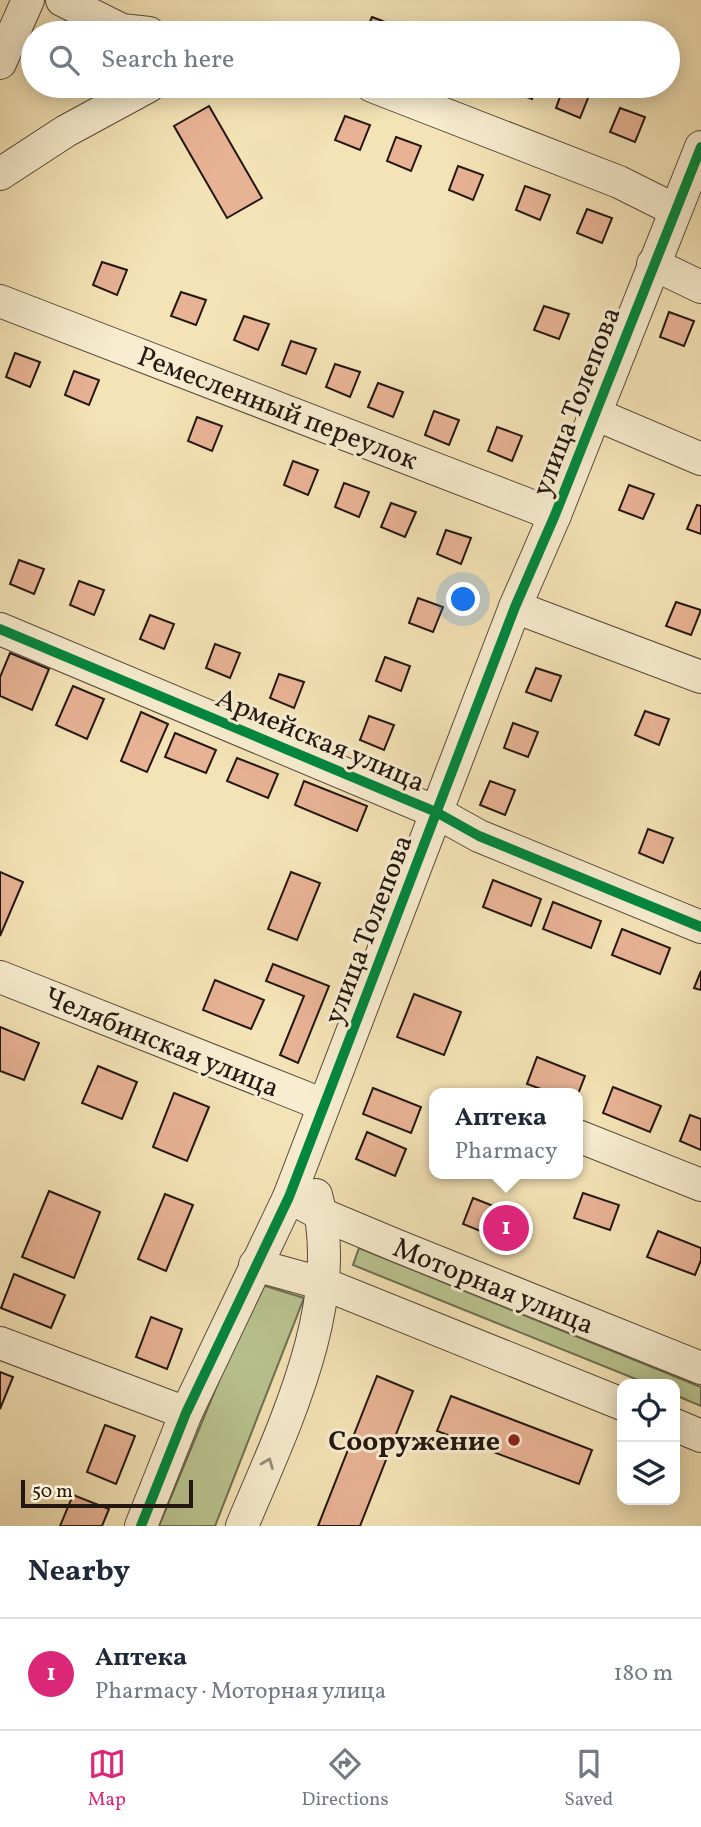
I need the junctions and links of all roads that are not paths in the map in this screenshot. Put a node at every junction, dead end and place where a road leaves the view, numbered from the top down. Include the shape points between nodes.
1 (28, 0) edge
2 (62, 0) edge
3 (104, 21) edge
4 (0, 63) edge
5 (127, 98) edge
6 (403, 98) edge
7 (701, 147) edge
8 (0, 174) edge
9 (675, 209) junction
10 (653, 264) junction
11 (701, 286) edge
12 (0, 301) edge
13 (593, 413) junction
14 (701, 458) edge
15 (555, 514) junction
16 (515, 607) junction
17 (0, 629) edge
18 (701, 677) edge
19 (436, 812) junction
20 (701, 927) edge
21 (0, 977) edge
22 (324, 1105) junction
23 (583, 1138) edge
24 (304, 1157) junction
25 (701, 1185) edge
26 (289, 1197) junction
27 (321, 1213) junction
28 (255, 1265) junction
29 (324, 1284) junction
30 (0, 1343) edge
31 (701, 1368) edge
32 (617, 1402) edge
33 (187, 1413) junction
34 (680, 1427) edge
35 (701, 1436) edge
36 (141, 1526) edge
37 (242, 1526) edge

1 - 4 street
2 - 3 street
5 - 8 street
6 - 9 street via 619,182
7 - 9 street, улица Толепова
9 - 10 street, улица Толепова
10 - 11 street
10 - 13 street, улица Толепова
12 - 15 street, Ремесленный переулок
13 - 14 street
13 - 15 street, улица Толепова
15 - 16 street, улица Толепова
16 - 18 street
16 - 19 street, улица Толепова
17 - 19 street, Армейская улица
19 - 20 street, Армейская улица via 479,836
19 - 22 street, улица Толепова
21 - 22 street, Челябинская улица
22 - 24 street, улица Толепова
23 - 25 street
24 - 26 street, улица Толепова
24 - 27 street
26 - 27 street, Моторная улица
26 - 28 street, улица Толепова
27 - 29 street
27 - 31 street, Моторная улица
28 - 29 street
28 - 33 street, улица Толепова
29 - 32 street
37 -> 29 street via 300,1386
30 - 33 street
33 - 36 street, улица Толепова
34 - 35 street

